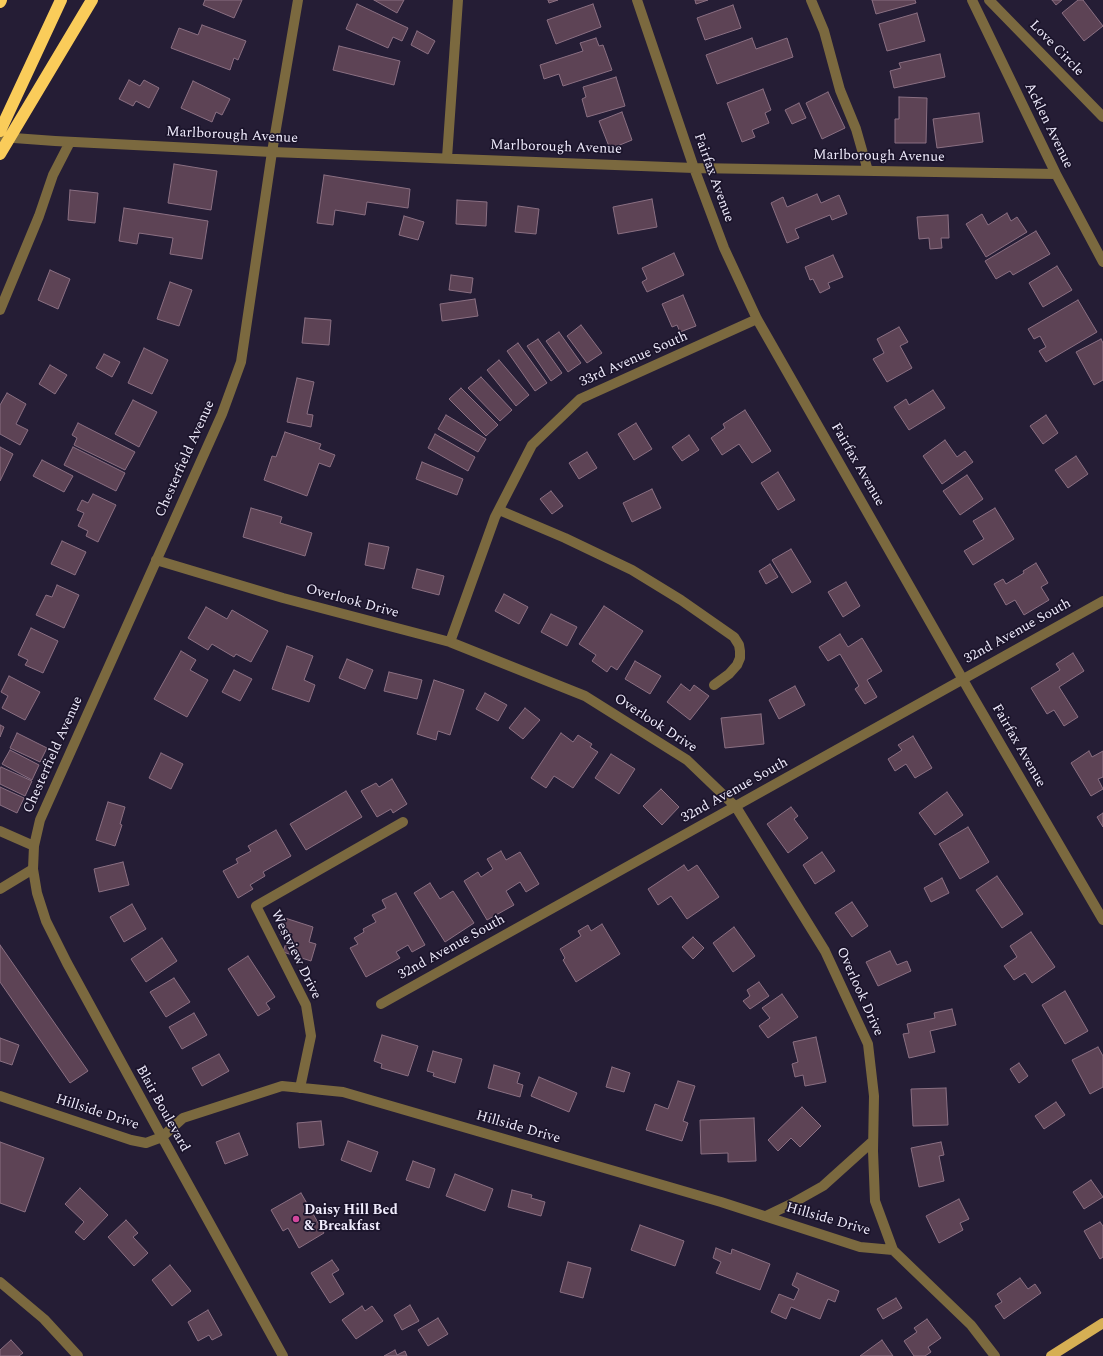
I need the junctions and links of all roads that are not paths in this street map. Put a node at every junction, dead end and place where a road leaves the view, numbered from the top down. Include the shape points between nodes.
1 (61, 0) edge
2 (92, 0) edge
3 (298, 0) edge
4 (458, 0) edge
5 (637, 0) edge
6 (811, 0) edge
7 (972, 0) edge
8 (989, 0) edge
9 (1103, 117) edge
10 (0, 131) edge
11 (0, 137) edge
12 (70, 142) junction
13 (272, 152) junction
14 (0, 154) edge
15 (447, 158) junction
16 (694, 168) junction
17 (868, 171) junction
18 (1056, 174) junction
19 (1103, 262) edge
20 (0, 310) edge
21 (757, 320) junction
22 (499, 510) junction
23 (156, 560) junction
24 (1103, 601) edge
25 (450, 642) junction
26 (963, 679) junction
27 (714, 685) dead end
28 (736, 807) junction
29 (403, 822) dead end
30 (0, 832) edge
31 (34, 846) junction
32 (33, 869) junction
33 (0, 889) edge
34 (1103, 920) edge
35 (381, 1004) dead end
36 (300, 1088) junction
37 (0, 1096) edge
38 (162, 1137) junction
39 (873, 1141) junction
40 (766, 1216) junction
41 (893, 1250) junction
42 (0, 1282) edge
43 (1103, 1323) edge
44 (78, 1356) edge
45 (283, 1356) edge
46 (995, 1356) edge
47 (1051, 1356) edge

1 - 10 highway
2 - 14 highway
3 - 13 street, Chesterfield Avenue
4 - 15 street
5 - 16 street, Fairfax Avenue
6 - 17 street via 824,31 840,90 856,129
7 - 18 street, Acklen Avenue
8 - 9 street, Love Circle
11 - 12 street, Marlborough Avenue
12 - 13 street, Marlborough Avenue
12 - 20 street via 53,175
13 - 15 street, Marlborough Avenue
13 - 23 street, Chesterfield Avenue via 241,362 222,414
15 - 16 street, Marlborough Avenue
16 - 17 street, Marlborough Avenue
16 - 21 street, Fairfax Avenue via 724,248
17 - 18 street, Marlborough Avenue
18 - 19 street, Acklen Avenue
21 - 22 street, 33rd Avenue South via 580,399 532,445
21 - 26 street, Fairfax Avenue
22 - 25 street, 33rd Avenue South
22 - 27 street via 632,570 734,637 739,645 740,658 730,674
23 - 25 street, Overlook Drive via 283,598
23 - 31 street, Chesterfield Avenue via 40,820
24 - 26 street, 32nd Avenue South
25 - 28 street, Overlook Drive via 585,696 688,760
26 - 28 street, 32nd Avenue South
26 - 34 street, Fairfax Avenue
28 - 35 street, 32nd Avenue South
28 - 39 street, Overlook Drive via 825,951 868,1044 874,1096
29 - 36 street, Westview Drive via 256,906 306,1004 311,1036
30 - 31 street
31 - 32 street, Chesterfield Avenue
32 - 33 street
32 - 38 street, Blair Boulevard via 46,921
36 - 38 street, Hillside Drive via 282,1086 183,1118
36 - 40 street, Hillside Drive via 343,1092
37 - 38 street, Hillside Drive via 130,1140 146,1143
38 - 45 street, Blair Boulevard
39 - 40 street via 823,1186
39 - 41 street, Overlook Drive via 875,1201
40 - 41 street, Hillside Drive via 860,1247
41 - 46 street via 971,1325
42 - 44 street via 44,1319
43 - 47 main road

